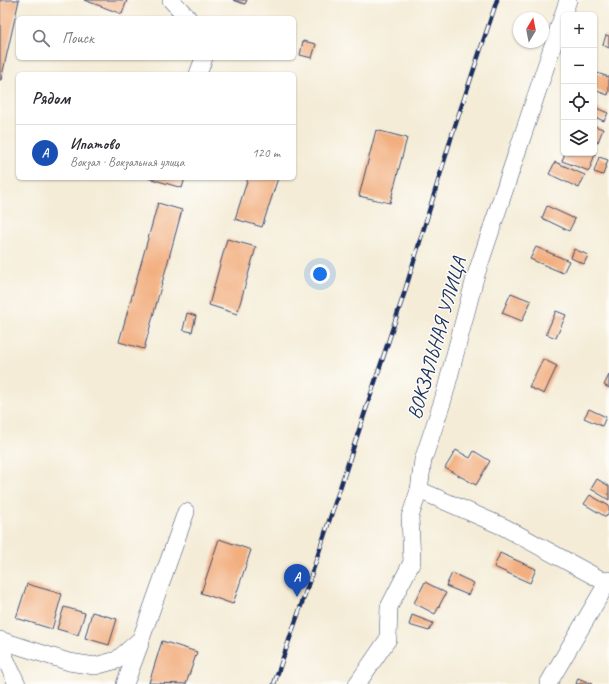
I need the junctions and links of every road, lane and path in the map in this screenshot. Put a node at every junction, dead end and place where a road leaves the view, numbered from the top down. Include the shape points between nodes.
1 (171, 0) edge
2 (568, 0) edge
3 (186, 16) edge
4 (203, 60) edge
5 (199, 72) edge
6 (419, 490) junction
7 (186, 512) dead end
8 (608, 582) edge
9 (0, 640) edge
10 (141, 640) junction
11 (0, 647) edge
12 (16, 684) edge
13 (125, 684) edge
14 (357, 684) edge
15 (548, 684) edge

1 - 3 street
2 - 6 street, ВОКЗАЛЬНАЯ УЛИЦА via 475,278 443,400 423,460
4 - 5 street
6 - 8 street via 504,527
6 - 14 street, ВОКЗАЛЬНАЯ УЛИЦА via 410,517 412,562 388,608 388,639
7 - 10 street
8 - 15 street
9 - 10 street via 69,662 95,666 117,660
10 - 13 street
11 - 12 street

